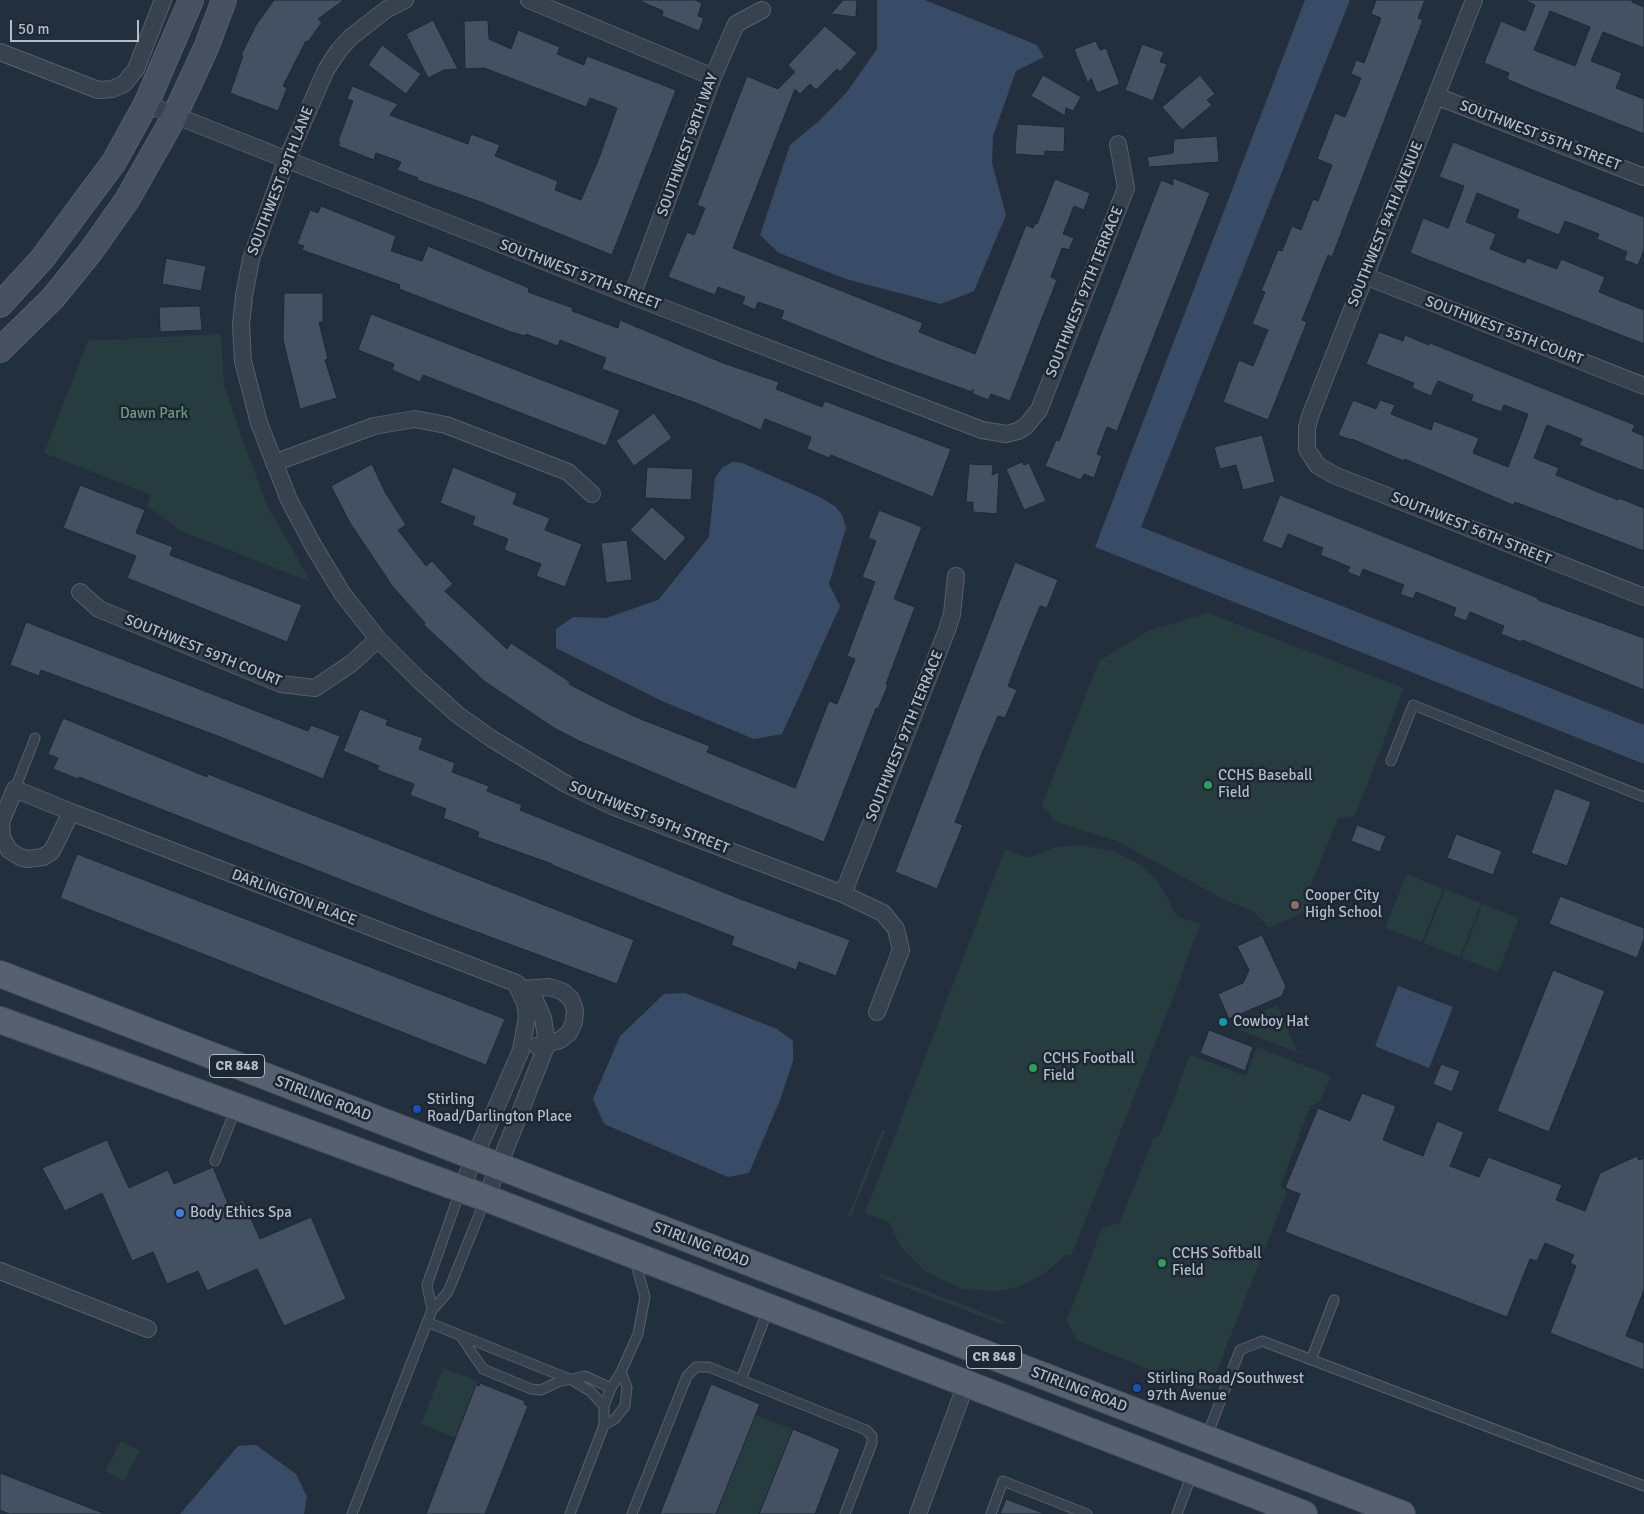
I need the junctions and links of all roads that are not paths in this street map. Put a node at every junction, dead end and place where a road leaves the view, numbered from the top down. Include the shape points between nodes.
1 (163, 0) edge
2 (191, 0) edge
3 (224, 0) edge
4 (405, 0) edge
5 (529, 0) edge
6 (1474, 0) edge
7 (550, 4) edge
8 (762, 10) dead end
9 (0, 52) edge
10 (713, 77) junction
11 (1436, 96) junction
12 (146, 104) junction
13 (174, 117) junction
14 (1118, 144) dead end
15 (286, 160) junction
16 (1644, 177) edge
17 (1365, 276) junction
18 (632, 296) junction
19 (0, 305) edge
20 (0, 350) edge
21 (1644, 386) edge
22 (1018, 431) joint
23 (1307, 450) joint
24 (274, 463) junction
25 (592, 494) dead end
26 (956, 576) dead end
27 (80, 592) dead end
28 (1644, 598) edge
29 (378, 638) junction
30 (35, 738) dead end
31 (1391, 761) dead end
32 (15, 789) junction
33 (1644, 797) edge
34 (71, 812) junction
35 (843, 894) junction
36 (0, 974) edge
37 (520, 986) junction
38 (877, 1012) dead end
39 (0, 1020) edge
40 (547, 1044) junction
41 (521, 1050) junction
42 (529, 1090) junction
43 (500, 1097) junction
44 (236, 1108) junction
45 (473, 1157) junction
46 (214, 1161) dead end
47 (499, 1167) junction
48 (461, 1189) junction
49 (486, 1198) junction
50 (632, 1254) junction
51 (0, 1271) edge
52 (781, 1276) junction
53 (1334, 1300) dead end
54 (769, 1308) junction
55 (432, 1310) junction
56 (427, 1322) junction
57 (148, 1329) dead end
58 (462, 1338) junction
59 (1311, 1360) junction
60 (621, 1372) junction
61 (572, 1380) junction
62 (741, 1380) junction
63 (966, 1384) junction
64 (611, 1388) junction
65 (604, 1406) junction
66 (604, 1425) junction
67 (1206, 1439) junction
68 (1193, 1471) junction
69 (1644, 1486) edge
70 (352, 1514) edge
71 (570, 1514) edge
72 (632, 1514) edge
73 (846, 1514) edge
74 (918, 1514) edge
75 (991, 1514) edge
76 (1085, 1514) edge
77 (1177, 1514) edge
78 (1304, 1514) edge
79 (1402, 1514) edge

1 - 9 street via 136,69 124,84 112,89 98,90
2 - 12 main road
3 - 13 main road
4 - 15 street, SOUTHWEST 99TH LANE via 368,22 339,50 315,92
5 - 7 street
6 - 11 street, SOUTHWEST 94TH AVENUE
7 - 10 street
8 - 10 street, SOUTHWEST 98TH WAY via 736,24
10 - 18 street, SOUTHWEST 98TH WAY
11 - 16 street, SOUTHWEST 55TH STREET
11 - 17 street, SOUTHWEST 94TH AVENUE
12 - 13 street, SOUTHWEST 57TH STREET
12 - 19 main road via 114,162 82,208
13 - 15 street, SOUTHWEST 57TH STREET
13 - 20 main road via 127,200 91,251 53,298
14 - 22 street, SOUTHWEST 97TH TERRACE via 1126,188 1039,410
15 - 18 street, SOUTHWEST 57TH STREET
15 - 24 street, SOUTHWEST 99TH LANE via 251,259 241,325 244,361 259,423
17 - 21 street, SOUTHWEST 55TH COURT
17 - 23 street, SOUTHWEST 94TH AVENUE via 1310,416
18 - 22 street, SOUTHWEST 57TH STREET via 982,430 1006,434
23 - 28 street, SOUTHWEST 56TH STREET via 1317,464 1334,475
24 - 25 street via 374,426 415,419 446,425 568,472
24 - 29 street, SOUTHWEST 99TH LANE via 313,546 342,593
26 - 35 street, SOUTHWEST 97TH TERRACE via 948,630
27 - 29 street, SOUTHWEST 59TH COURT via 99,609 281,684 314,688 352,663
29 - 35 street, SOUTHWEST 59TH STREET via 458,715 568,785 612,806
30 - 32 lane
31 - 33 lane via 1413,705
32 - 34 street, DARLINGTON PLACE
32 - 34 street via 0,829 5,844 20,857 35,859 50,852
34 - 37 street, DARLINGTON PLACE
35 - 38 street, SOUTHWEST 59TH STREET via 883,913 891,920 900,939 899,959
36 - 45 main road, STIRLING ROAD / CR 848
37 - 40 street, DARLINGTON PLACE via 540,1007
37 - 40 street via 549,987 562,991 572,1000 576,1010 569,1033
37 - 41 street via 527,1017
39 - 44 main road, CR 848
40 - 41 street
40 - 42 street
41 - 43 street
42 - 43 street via 525,1088
42 - 47 street
43 - 45 street
44 - 46 lane
44 - 48 main road, CR 848
45 - 47 main road, STIRLING ROAD / CR 848
45 - 48 street
47 - 49 street
47 - 52 main road, STIRLING ROAD / CR 848
48 - 49 main road, CR 848
48 - 55 lane via 427,1285
49 - 50 main road, CR 848
49 - 55 lane via 448,1292
50 - 54 main road, CR 848
50 - 60 lane via 645,1297 638,1334
51 - 57 street
52 - 54 main road
52 - 67 main road, STIRLING ROAD / CR 848
53 - 59 lane
54 - 62 lane
54 - 63 main road, CR 848
55 - 56 lane
56 - 58 lane
56 - 70 lane
58 - 61 lane
58 - 61 lane via 483,1369 531,1389 541,1390
59 - 67 lane via 1262,1341 1240,1350
59 - 69 lane
60 - 64 lane
60 - 66 lane via 626,1387 624,1406 615,1419
61 - 64 lane via 585,1376
61 - 65 lane via 590,1391
62 - 72 lane via 709,1366 696,1367 688,1376
62 - 73 lane via 866,1430 872,1436
63 - 68 main road, CR 848
63 - 74 street
64 - 65 lane
65 - 66 lane
66 - 71 lane
67 - 68 main road
67 - 79 main road, STIRLING ROAD / CR 848
68 - 77 lane
68 - 78 main road, CR 848
75 - 76 lane via 1003,1481

